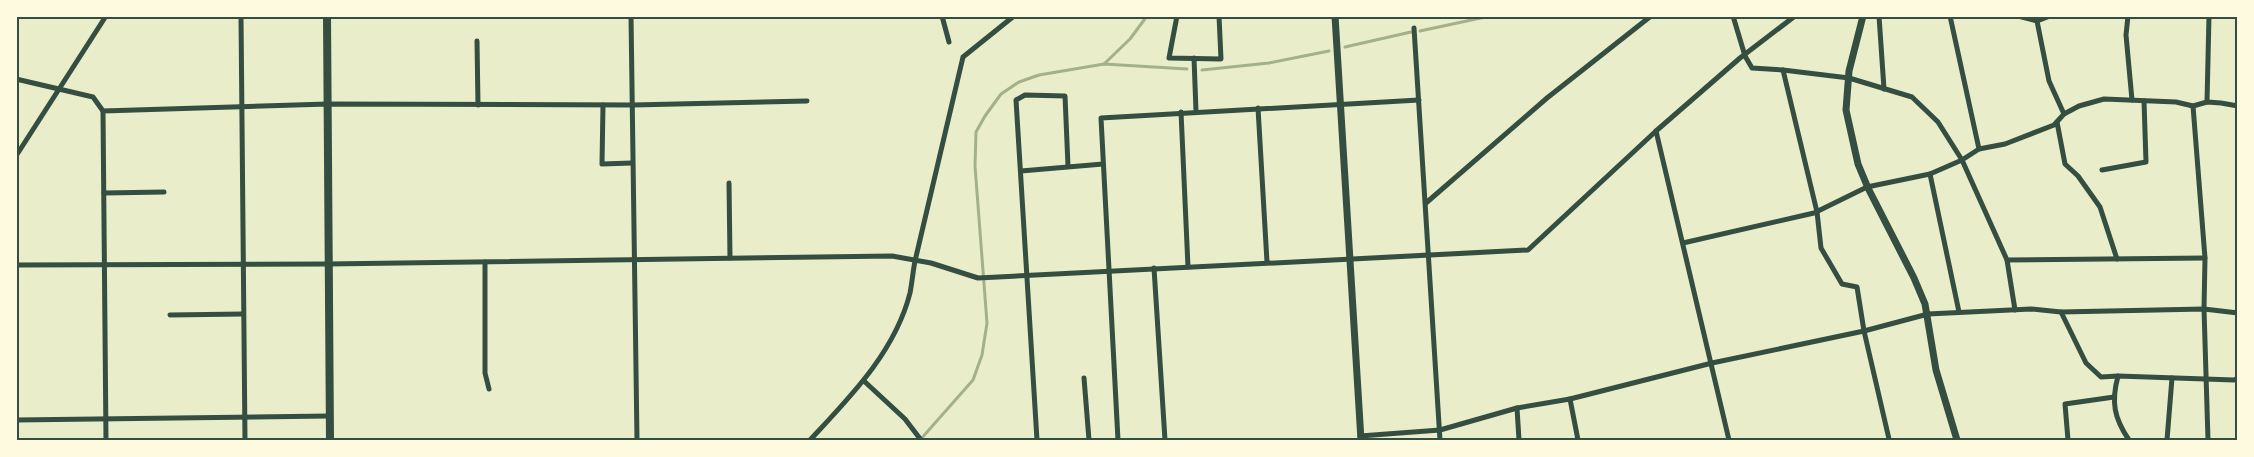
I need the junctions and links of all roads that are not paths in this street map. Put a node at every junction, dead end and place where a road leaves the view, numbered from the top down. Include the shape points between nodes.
1 (106, 16) edge
2 (241, 16) edge
3 (327, 16) edge
4 (631, 16) edge
5 (942, 16) edge
6 (1014, 16) edge
7 (1177, 16) edge
8 (1219, 16) edge
9 (1335, 16) edge
10 (1651, 16) edge
11 (1733, 16) edge
12 (1795, 16) edge
13 (1863, 16) edge
14 (1879, 16) edge
15 (1950, 16) edge
16 (2018, 16) edge
17 (2050, 16) edge
18 (2128, 16) edge
19 (2209, 16) edge
20 (2037, 21) junction
21 (1414, 28) dead end
22 (477, 41) dead end
23 (949, 42) dead end
24 (1745, 56) junction
25 (1194, 58) junction
26 (1783, 70) junction
27 (1849, 78) junction
28 (16, 79) edge
29 (1884, 88) junction
30 (59, 89) junction
31 (1419, 100) junction
32 (2132, 100) junction
33 (807, 101) dead end
34 (2144, 101) junction
35 (2207, 102) junction
36 (1340, 104) junction
37 (328, 105) junction
38 (478, 105) junction
39 (603, 105) junction
40 (633, 105) junction
41 (2193, 106) junction
42 (2238, 106) edge
43 (242, 107) junction
44 (1258, 108) junction
45 (103, 111) junction
46 (1196, 111) junction
47 (1181, 112) junction
48 (2064, 114) junction
49 (2057, 122) junction
50 (1656, 131) junction
51 (1979, 149) junction
52 (16, 156) edge
53 (1962, 160) junction
54 (632, 164) junction
55 (1103, 164) junction
56 (1068, 166) junction
57 (2102, 170) dead end
58 (1021, 171) junction
59 (1930, 174) junction
60 (729, 183) dead end
61 (1867, 187) junction
62 (164, 192) dead end
63 (104, 193) junction
64 (1426, 202) junction
65 (1817, 212) junction
66 (1683, 243) junction
67 (1430, 254) junction
68 (730, 258) junction
69 (1350, 258) junction
70 (2205, 258) junction
71 (2116, 259) junction
72 (634, 260) junction
73 (2007, 260) junction
74 (915, 261) junction
75 (485, 262) junction
76 (1267, 262) junction
77 (105, 263) junction
78 (243, 264) junction
79 (327, 264) junction
80 (16, 265) edge
81 (1188, 267) junction
82 (1154, 268) junction
83 (1109, 271) junction
84 (1027, 275) junction
85 (2204, 309) junction
86 (2015, 310) junction
87 (1959, 312) junction
88 (2061, 312) junction
89 (2238, 313) edge
90 (243, 314) junction
91 (1928, 314) junction
92 (170, 315) dead end
93 (1864, 331) junction
94 (1712, 363) junction
95 (2118, 376) junction
96 (1084, 378) dead end
97 (2172, 378) junction
98 (2238, 378) edge
99 (864, 381) junction
100 (2206, 381) junction
101 (489, 389) dead end
102 (2114, 397) junction
103 (1570, 399) junction
104 (1517, 408) junction
105 (329, 416) junction
106 (245, 417) junction
107 (106, 419) junction
108 (16, 420) edge
109 (1440, 430) junction
110 (1361, 438) edge
111 (1890, 439) edge
112 (106, 441) edge
113 (245, 441) edge
114 (330, 441) edge
115 (637, 441) edge
116 (810, 441) edge
117 (921, 441) edge
118 (1037, 441) edge
119 (1089, 441) edge
120 (1118, 441) edge
121 (1165, 441) edge
122 (1440, 441) edge
123 (1519, 441) edge
124 (1578, 441) edge
125 (1729, 441) edge
126 (1957, 441) edge
127 (2068, 441) edge
128 (2129, 441) edge
129 (2167, 441) edge
130 (2208, 441) edge

1 - 30 street
2 - 43 street
3 - 37 main road
4 - 40 street
5 - 23 street
6 - 74 street via 963,57
7 - 25 street via 1169,58
8 - 25 street via 1221,59
9 - 36 street
10 - 64 street via 1547,98
11 - 24 street
12 - 24 street
13 - 27 street
14 - 29 street
15 - 51 street
16 - 20 street
17 - 20 street
18 - 32 street
19 - 35 street
20 - 48 street via 2049,81
21 - 31 street
22 - 38 street
24 - 26 street via 1752,68
24 - 50 street
25 - 46 street
26 - 27 street
26 - 65 street
27 - 29 street
27 - 61 street via 1846,110
28 - 30 street
29 - 53 street via 1912,97 1938,122
30 - 45 street via 93,97
30 - 52 street
31 - 36 street
31 - 64 street
32 - 34 street
32 - 48 street via 2104,99
33 - 40 street
34 - 41 street
34 - 57 street via 2146,162
35 - 41 street
35 - 42 street
36 - 44 street
36 - 69 street
37 - 38 street
37 - 43 street
37 - 79 main road
38 - 39 street
39 - 40 street
39 - 54 street via 602,164
40 - 54 street
41 - 70 street
43 - 45 street
43 - 78 street
44 - 46 street
44 - 76 street
45 - 63 street
46 - 47 street
47 - 55 street via 1101,118
47 - 81 street
48 - 49 street
49 - 51 street via 2005,144
49 - 71 street via 2065,164 2100,207
50 - 66 street
50 - 67 street via 1528,250
51 - 53 street
53 - 59 street
53 - 73 street
54 - 72 street
55 - 56 street
55 - 83 street
56 - 58 street
56 - 58 street via 1065,96 1025,95 1016,100
58 - 84 street
59 - 61 street
59 - 87 street
60 - 68 street
61 - 65 street
61 - 91 street
62 - 63 street
63 - 77 street
64 - 67 street
65 - 66 street
65 - 93 street via 1821,248 1842,284 1857,287
66 - 94 street
67 - 69 street
67 - 109 street
68 - 72 street
68 - 74 street via 892,256
69 - 76 street
69 - 110 street
70 - 71 street
70 - 85 street
71 - 73 street
72 - 75 street
72 - 115 street
73 - 86 street
74 - 84 street via 978,278
74 - 99 street via 910,293 897,329
75 - 79 street
75 - 101 street via 485,373
76 - 81 street
77 - 78 street
77 - 80 street
77 - 107 street
78 - 79 street
78 - 90 street
79 - 105 main road
81 - 82 street
82 - 83 street
82 - 121 street
83 - 84 street
83 - 120 street
84 - 118 street
85 - 88 street
85 - 89 street
85 - 100 street
86 - 87 street
86 - 88 street
87 - 91 street
88 - 95 street via 2086,363 2101,377
90 - 92 street
90 - 106 street
91 - 93 street
91 - 126 street via 1936,370
93 - 94 street
93 - 111 street
94 - 103 street
94 - 125 street
95 - 97 street
95 - 102 street
96 - 119 street
97 - 100 street
97 - 129 street
98 - 100 street
99 - 116 street
99 - 117 street
100 - 130 street
102 - 127 street via 2065,404
102 - 128 street via 2118,423
103 - 104 street
103 - 124 street
104 - 109 street
104 - 123 street
105 - 106 street
105 - 114 main road
106 - 107 street
106 - 113 street
107 - 108 street
107 - 112 street
109 - 110 street
109 - 122 street

